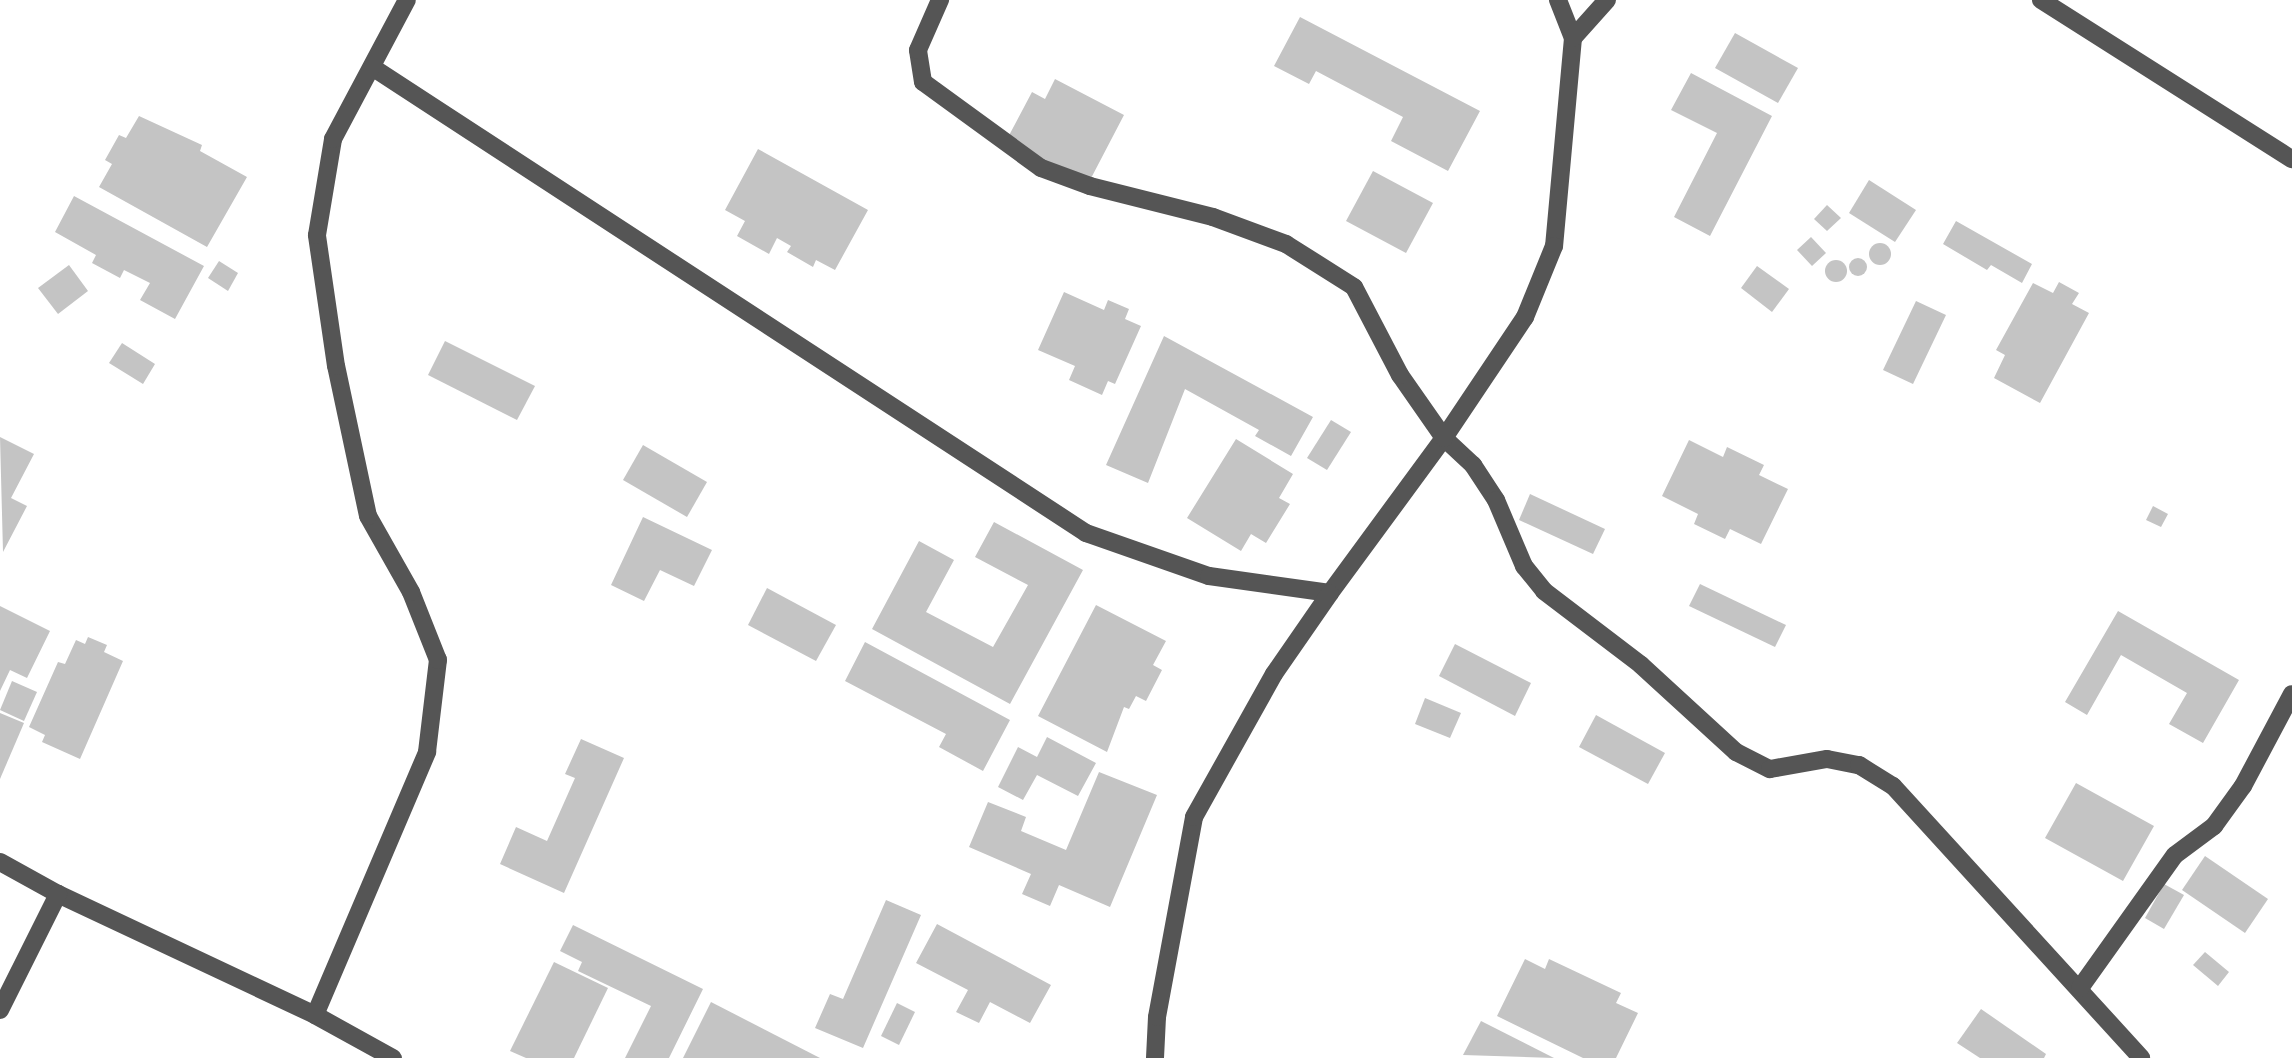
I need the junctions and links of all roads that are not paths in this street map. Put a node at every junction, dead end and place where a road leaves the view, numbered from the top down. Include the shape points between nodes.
1 (407, 0) edge
2 (940, 0) edge
3 (1558, 0) edge
4 (1606, 0) edge
5 (2041, 0) edge
6 (1573, 38) junction
7 (372, 67) junction
8 (2292, 159) edge
9 (1444, 438) junction
10 (1330, 593) junction
11 (2292, 694) edge
12 (0, 862) edge
13 (58, 894) junction
14 (2080, 988) junction
15 (0, 1010) edge
16 (315, 1015) junction
17 (393, 1058) edge
18 (1154, 1058) edge
19 (2141, 1058) edge

1 - 7 street
2 - 9 street via 918,50 923,82 1041,168 1090,186 1213,217 1286,244 1354,287 1400,375
3 - 6 street
4 - 6 street
5 - 8 street
6 - 9 street via 1554,246 1525,317
7 - 10 street via 1086,533 1209,576
7 - 16 street via 332,139 317,235 336,366 368,516 411,592 438,660 427,752
9 - 10 street
9 - 14 street via 1473,465 1496,500 1524,566 1544,591 1641,664 1735,752 1770,768 1827,759 1859,765 1893,786
10 - 18 street via 1274,674 1195,817 1157,1017
11 - 14 street via 2214,826 2175,855
12 - 13 street
13 - 15 street
13 - 16 street
14 - 19 street
16 - 17 street

